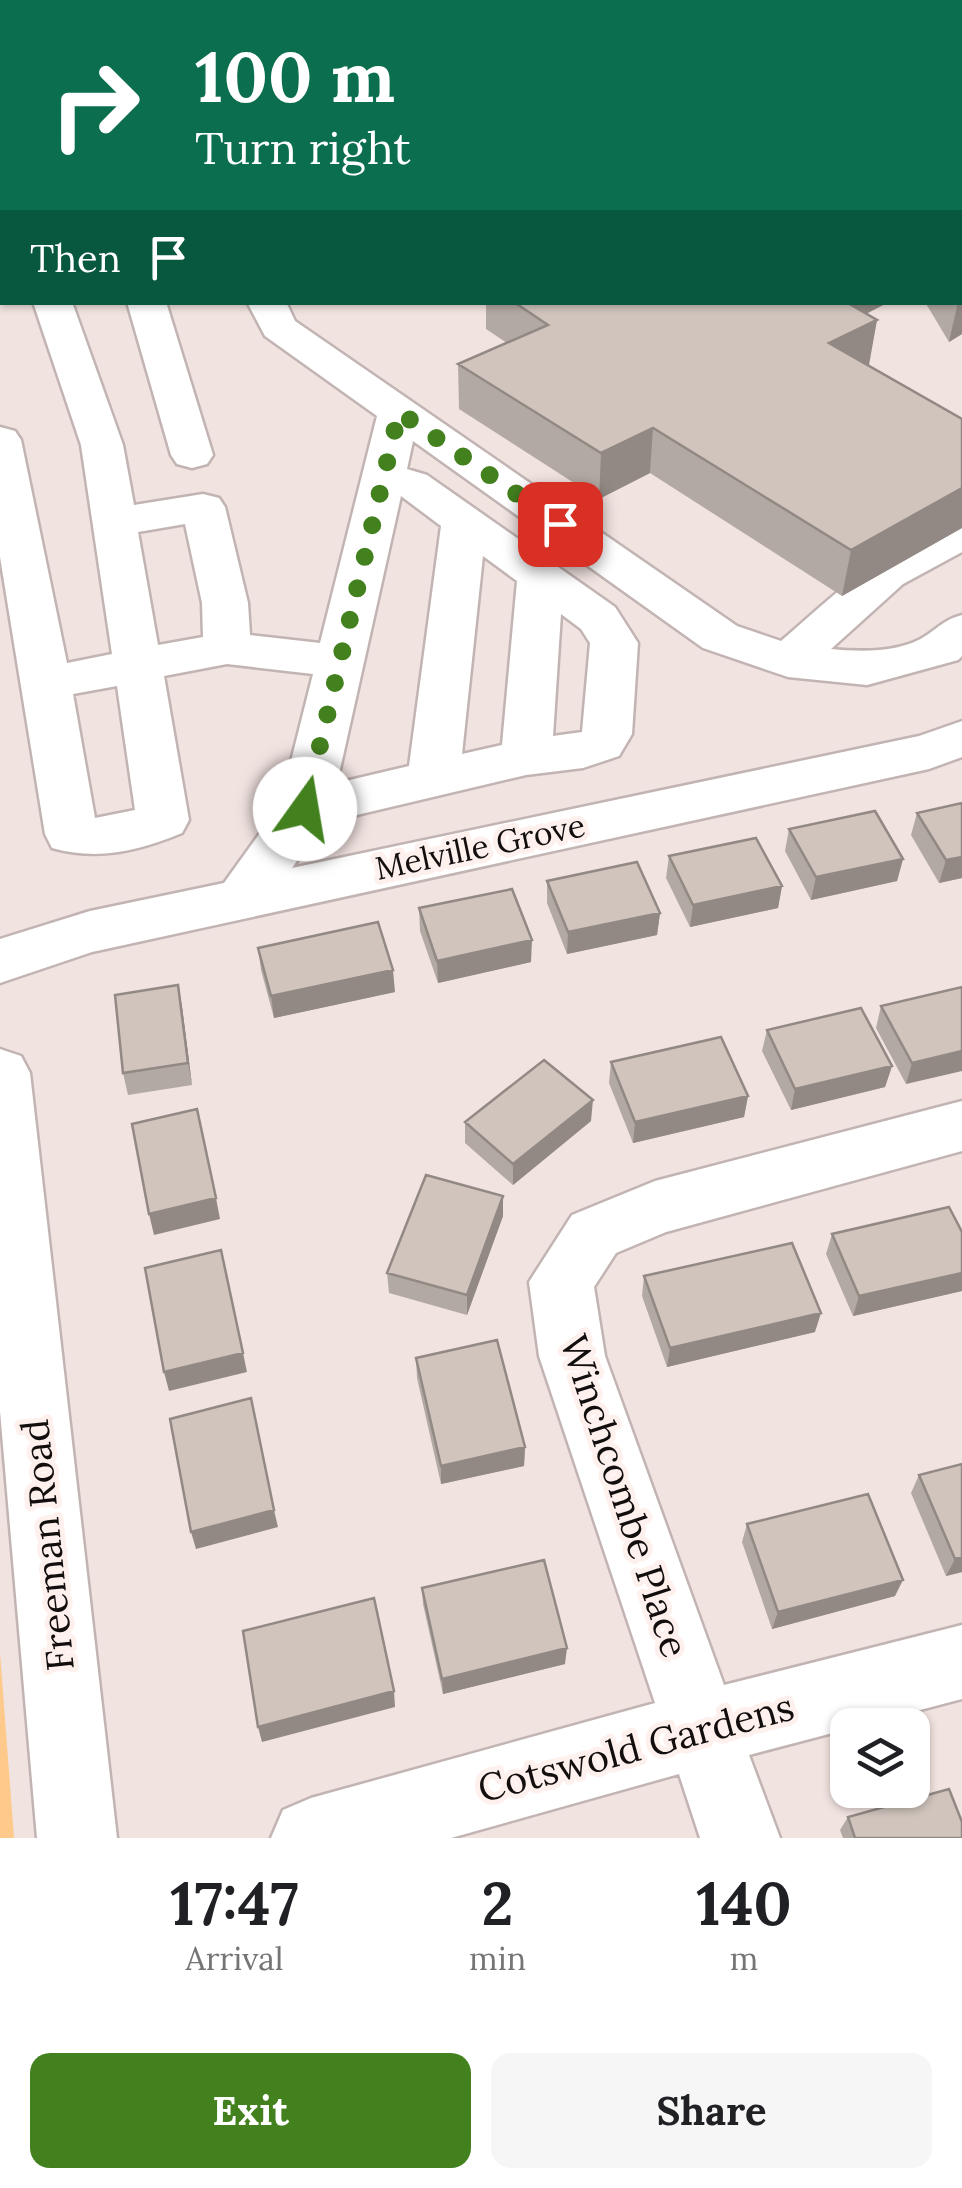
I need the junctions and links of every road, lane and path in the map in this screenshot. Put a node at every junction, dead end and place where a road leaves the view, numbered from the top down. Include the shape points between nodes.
1 (53, 305) edge
2 (147, 305) edge
3 (268, 305) edge
4 (399, 412) junction
5 (0, 440) edge
6 (192, 455) dead end
7 (382, 476) junction
8 (114, 522) junction
9 (464, 522) junction
10 (962, 534) edge
11 (540, 576) junction
12 (962, 630) edge
13 (226, 648) junction
14 (339, 661) junction
15 (788, 661) junction
16 (138, 666) junction
17 (47, 683) junction
18 (962, 738) edge
19 (526, 757) junction
20 (432, 781) junction
21 (305, 809) junction
22 (242, 898) junction
23 (0, 961) edge
24 (0, 1073) edge
25 (962, 1126) edge
26 (962, 1662) edge
27 (701, 1729) junction
28 (78, 1838) edge
29 (310, 1838) edge
30 (740, 1838) edge

1 - 8 street via 102,444
2 - 6 street
3 - 4 street via 279,328
4 - 7 street
4 - 15 street via 720,637
5 - 17 street
7 - 9 street via 412,484
7 - 14 street
8 - 13 street via 203,507 225,603
8 - 16 street
9 - 11 street
9 - 20 street
10 - 15 street via 887,574
11 - 19 street
11 - 19 street via 598,618 614,643 607,734 583,750
12 - 15 street via 941,649 867,669
13 - 14 street
13 - 16 street
14 - 21 street
16 - 17 street
16 - 17 street via 163,820 129,834 71,834
18 - 22 street, Melville Grove via 929,751
19 - 20 street
20 - 21 street
21 - 22 street
22 - 23 street, Melville Grove via 90,932
24 - 28 street, Freeman Road
25 - 27 street, Winchcombe Place via 655,1208 594,1234 561,1282 572,1356
26 - 27 street, Cotswold Gardens
27 - 29 street, Cotswold Gardens
27 - 30 street, Winchcombe Place

